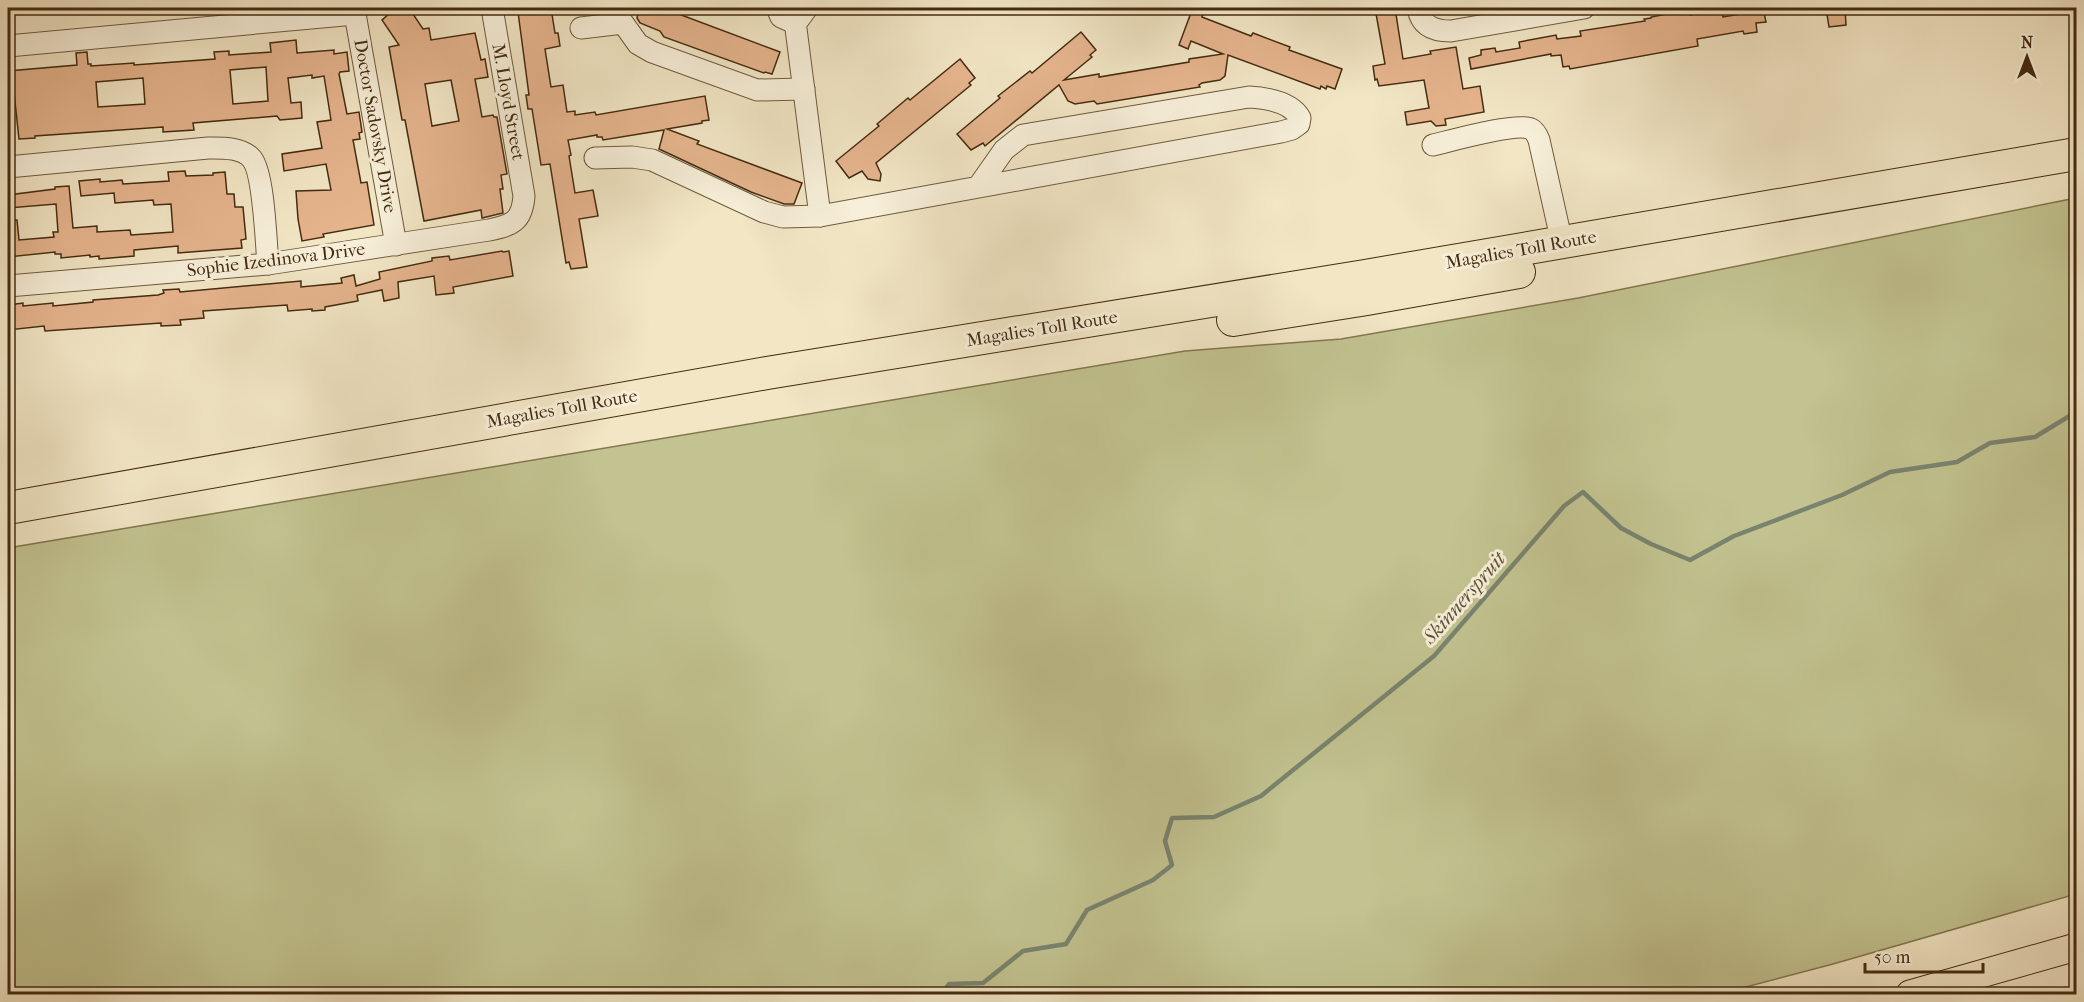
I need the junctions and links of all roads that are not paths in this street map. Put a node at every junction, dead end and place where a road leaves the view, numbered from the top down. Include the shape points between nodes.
1 (492, 8) edge
2 (777, 8) edge
3 (1418, 8) edge
4 (1584, 8) edge
5 (354, 10) edge
6 (807, 12) edge
7 (581, 28) dead end
8 (8, 46) edge
9 (804, 89) junction
10 (1432, 145) dead end
11 (2076, 154) edge
12 (595, 158) dead end
13 (8, 166) edge
14 (2076, 172) edge
15 (978, 187) junction
16 (524, 196) joint
17 (820, 216) junction
18 (1562, 243) junction
19 (396, 245) junction
20 (268, 264) junction
21 (8, 286) edge
22 (8, 508) edge
23 (8, 524) edge
24 (2076, 947) edge
25 (1910, 994) edge

1 - 16 street, M. Lloyd Street
2 - 6 street via 781,17 790,21
3 - 4 street via 1423,22 1431,28 1451,31
5 - 8 street
5 - 19 street, Doctor Sadovsky Drive
6 - 9 street
7 - 9 street via 623,23 638,44 652,52 765,92
9 - 17 street
10 - 18 street via 1514,127 1530,128 1539,140
11 - 18 highway, Magalies Toll Route
12 - 17 street via 652,160 764,212 783,217
13 - 20 street via 208,148 242,152 252,159 259,176
14 - 23 highway, Magalies Toll Route via 1367,299 765,391
15 - 15 street via 1281,132 1299,124 1300,118 1277,101 1249,98 1023,135 1004,150
15 - 17 street
16 - 19 street, Sophie Izedinova Drive via 523,211 503,227
18 - 22 highway, Magalies Toll Route via 755,375
19 - 20 street, Sophie Izedinova Drive
20 - 21 street, Sophie Izedinova Drive
24 - 25 main road

